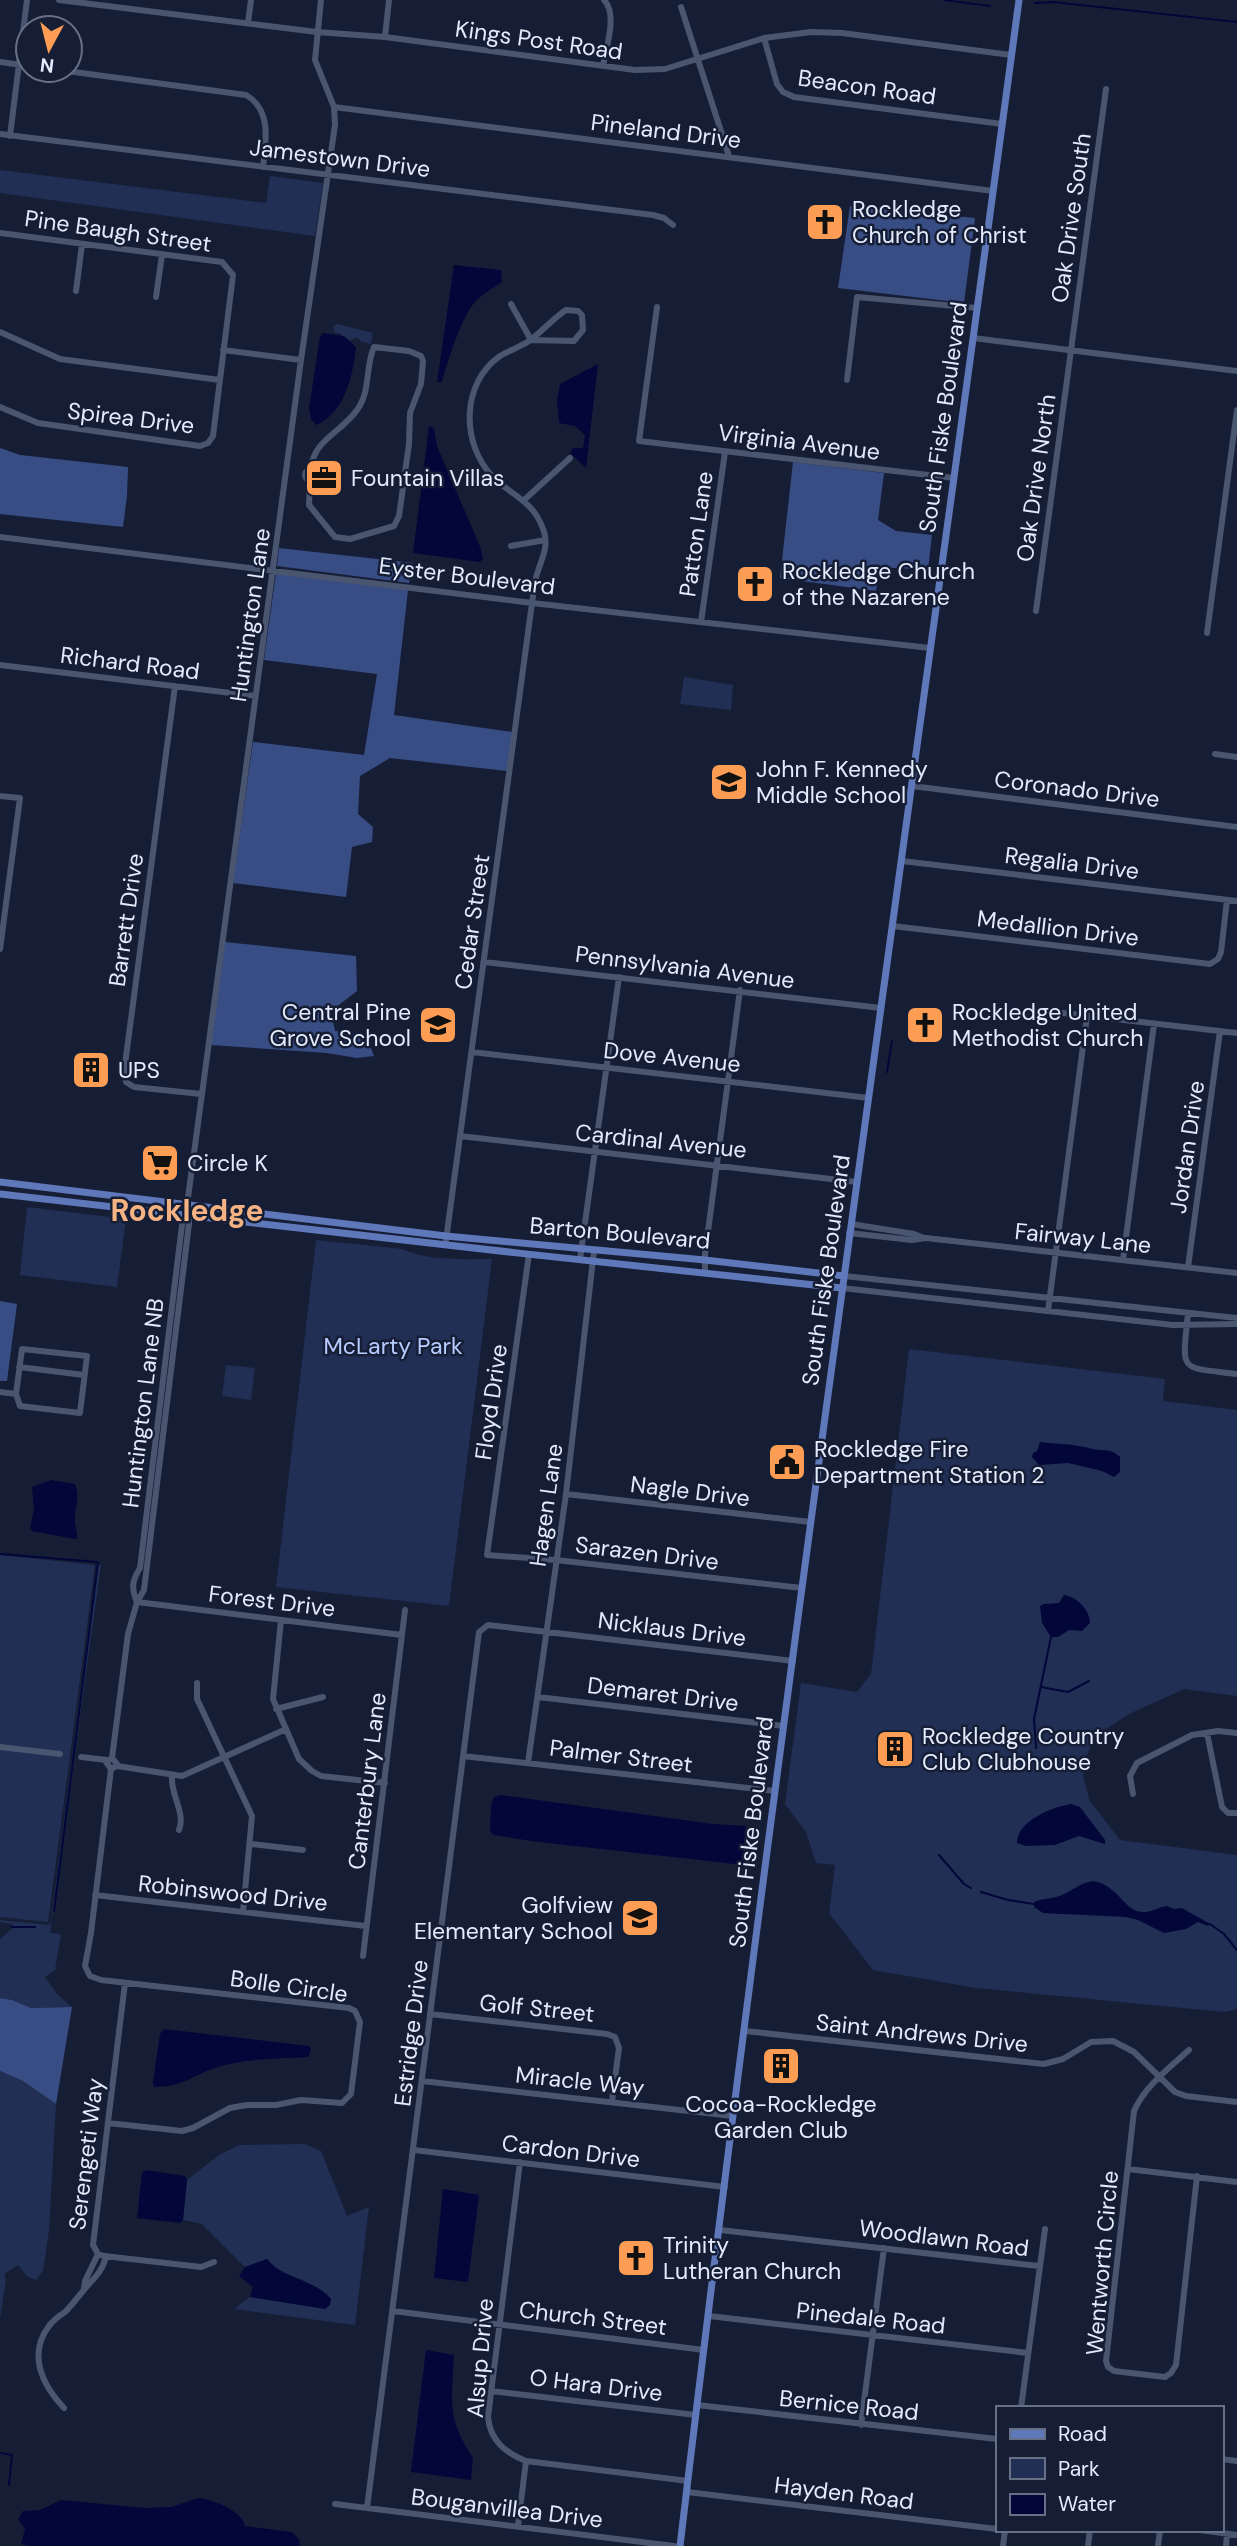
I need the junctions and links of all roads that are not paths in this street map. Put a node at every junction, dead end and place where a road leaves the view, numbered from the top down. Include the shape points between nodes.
1 (59, 0) edge
2 (251, 0) edge
3 (321, 0) edge
4 (389, 0) edge
5 (604, 0) edge
6 (1018, 0) edge
7 (681, 7) dead end
8 (248, 23) junction
9 (317, 32) junction
10 (385, 37) junction
11 (764, 38) junction
12 (1011, 55) junction
13 (698, 60) junction
14 (603, 66) junction
15 (84, 73) edge
16 (17, 84) edge
17 (1106, 89) dead end
18 (334, 107) junction
19 (1002, 124) junction
20 (0, 134) edge
21 (10, 136) junction
22 (729, 156) junction
23 (263, 167) junction
24 (327, 175) junction
25 (993, 191) junction
26 (673, 225) dead end
27 (0, 233) edge
28 (82, 244) junction
29 (162, 255) junction
30 (229, 268) joint
31 (76, 291) dead end
32 (156, 297) dead end
33 (511, 304) dead end
34 (657, 307) dead end
35 (977, 308) junction
36 (0, 332) edge
37 (973, 338) junction
38 (531, 340) junction
39 (223, 350) junction
40 (1071, 351) junction
41 (301, 360) junction
42 (1237, 371) edge
43 (220, 380) junction
44 (847, 380) dead end
45 (0, 407) edge
46 (1237, 410) edge
47 (725, 452) junction
48 (570, 458) dead end
49 (311, 469) junction
50 (286, 472) junction
51 (304, 475) junction
52 (954, 478) junction
53 (310, 482) junction
54 (523, 501) junction
55 (0, 537) edge
56 (545, 540) junction
57 (512, 546) dead end
58 (274, 569) junction
59 (532, 603) junction
60 (1036, 611) dead end
61 (701, 622) junction
62 (1207, 632) dead end
63 (930, 648) junction
64 (0, 665) edge
65 (175, 686) junction
66 (256, 696) junction
67 (1215, 754) dead end
68 (1237, 757) edge
69 (912, 786) junction
70 (0, 796) edge
71 (1237, 827) edge
72 (902, 861) junction
73 (3, 900) edge
74 (1227, 900) junction
75 (1237, 901) edge
76 (893, 926) junction
77 (0, 949) edge
78 (484, 962) junction
79 (619, 977) junction
80 (740, 990) junction
81 (881, 1008) junction
82 (1054, 1012) dead end
83 (1087, 1016) junction
84 (1154, 1024) junction
85 (1220, 1031) junction
86 (1237, 1033) edge
87 (472, 1052) junction
88 (607, 1068) junction
89 (729, 1081) junction
90 (201, 1094) junction
91 (869, 1098) junction
92 (460, 1136) junction
93 (595, 1153) junction
94 (718, 1165) junction
95 (0, 1182) edge
96 (857, 1182) junction
97 (83, 1192) junction
98 (0, 1194) edge
99 (82, 1204) junction
100 (187, 1205) junction
101 (187, 1215) junction
102 (272, 1216) junction
103 (851, 1224) junction
104 (271, 1226) junction
105 (849, 1233) junction
106 (446, 1237) junction
107 (926, 1238) junction
108 (446, 1247) junction
109 (581, 1249) junction
110 (594, 1251) junction
111 (1056, 1252) junction
112 (529, 1254) junction
113 (580, 1259) junction
114 (593, 1260) junction
115 (705, 1260) junction
116 (1123, 1260) junction
117 (181, 1261) junction
118 (763, 1266) junction
119 (1188, 1267) junction
120 (705, 1273) junction
121 (1237, 1273) edge
122 (844, 1276) junction
123 (746, 1278) junction
124 (902, 1283) junction
125 (842, 1288) junction
126 (901, 1294) junction
127 (1050, 1299) junction
128 (1048, 1311) junction
129 (1188, 1314) junction
130 (1237, 1318) edge
131 (1187, 1325) junction
132 (1237, 1325) edge
133 (19, 1367) junction
134 (1237, 1374) edge
135 (84, 1375) junction
136 (0, 1392) edge
137 (16, 1394) junction
138 (566, 1494) junction
139 (811, 1522) junction
140 (487, 1555) joint
141 (556, 1560) junction
142 (802, 1588) junction
143 (137, 1602) junction
144 (405, 1610) dead end
145 (281, 1620) junction
146 (547, 1632) junction
147 (402, 1634) junction
148 (793, 1661) junction
149 (197, 1683) dead end
150 (323, 1697) dead end
151 (538, 1697) junction
152 (276, 1709) junction
153 (784, 1726) junction
154 (284, 1730) junction
155 (1207, 1733) junction
156 (1237, 1733) edge
157 (0, 1747) edge
158 (60, 1754) dead end
159 (81, 1756) dead end
160 (463, 1756) junction
161 (224, 1757) junction
162 (109, 1759) junction
163 (528, 1763) junction
164 (114, 1768) junction
165 (172, 1776) junction
166 (385, 1783) junction
167 (775, 1791) junction
168 (1133, 1794) dead end
169 (1237, 1814) edge
170 (179, 1830) dead end
171 (251, 1843) junction
172 (303, 1850) dead end
173 (95, 1895) junction
174 (243, 1912) junction
175 (366, 1926) junction
176 (363, 1956) dead end
177 (125, 1983) junction
178 (430, 2014) junction
179 (745, 2031) junction
180 (1189, 2050) dead end
181 (1160, 2076) junction
182 (422, 2081) junction
183 (612, 2101) junction
184 (1237, 2102) edge
185 (733, 2116) junction
186 (108, 2123) junction
187 (414, 2150) junction
188 (520, 2162) junction
189 (1128, 2169) junction
190 (1197, 2176) junction
191 (1237, 2182) edge
192 (725, 2187) junction
193 (1045, 2229) dead end
194 (720, 2231) junction
195 (884, 2248) junction
196 (98, 2254) junction
197 (106, 2256) junction
198 (214, 2262) dead end
199 (1040, 2266) junction
200 (84, 2289) junction
201 (393, 2311) junction
202 (709, 2316) junction
203 (500, 2325) junction
204 (872, 2337) junction
205 (704, 2350) junction
206 (1028, 2353) junction
207 (491, 2391) junction
208 (697, 2405) junction
209 (1021, 2406) edge
210 (64, 2408) dead end
211 (696, 2415) junction
212 (861, 2425) junction
213 (996, 2440) edge
214 (526, 2461) junction
215 (688, 2481) junction
216 (687, 2492) junction
217 (335, 2504) dead end
218 (367, 2508) junction
219 (519, 2526) junction
220 (996, 2529) edge
221 (1214, 2532) edge
222 (1227, 2534) junction
223 (1237, 2535) edge
224 (674, 2546) edge
225 (680, 2546) edge
226 (1226, 2546) edge

1 - 8 street, Kings Post Road
2 - 8 street
3 - 9 street, Huntington Lane
4 - 10 street
5 - 14 street via 611,12
6 - 12 main road, South Fiske Boulevard
7 - 13 street
8 - 9 street, Kings Post Road
9 - 10 street, Kings Post Road
9 - 18 street, Huntington Lane via 314,60
10 - 14 street, Kings Post Road
11 - 12 street, Kings Post Road via 842,33
11 - 13 street, Kings Post Road
11 - 19 street, Beacon Road via 777,84 794,97
12 - 19 main road, South Fiske Boulevard
13 - 14 street, Kings Post Road via 665,69
13 - 22 street
15 - 23 street via 246,95 266,124
16 - 21 street
17 - 40 street, Oak Drive South
18 - 22 street, Pineland Drive
18 - 24 street, Huntington Lane
19 - 25 main road, South Fiske Boulevard
20 - 21 street, Jamestown Drive
21 - 23 street, Jamestown Drive
22 - 25 street, Pineland Drive
23 - 24 street, Jamestown Drive
24 - 26 street, Jamestown Drive via 653,215
24 - 41 street, Huntington Lane
25 - 35 main road, South Fiske Boulevard
27 - 28 street, Pine Baugh Street
28 - 29 street, Pine Baugh Street
28 - 31 street
29 - 30 street, Pine Baugh Street via 222,262
29 - 32 street
30 - 39 street, Spirea Drive via 233,275
33 - 38 street
34 - 47 street, Virginia Avenue via 639,440
35 - 37 main road, South Fiske Boulevard
35 - 44 street via 857,297
36 - 43 street via 60,359
37 - 40 street
37 - 52 main road, South Fiske Boulevard
38 - 38 street via 566,310 582,315 583,330 574,341
38 - 54 street via 499,357 480,378 469,421 481,462 492,477
39 - 41 street
39 - 43 street, Spirea Drive
40 - 42 street
40 - 60 street, Oak Drive North
41 - 50 street, Huntington Lane
43 - 45 street, Spirea Drive via 213,436 200,446 37,423
46 - 62 street
47 - 52 street, Virginia Avenue
47 - 61 street, Patton Lane
48 - 54 street
49 - 51 street
49 - 53 street via 317,476
49 - 53 street via 316,449 359,408 374,347 421,356 421,384 410,413 399,516 394,526 350,539 335,537 309,505
50 - 51 street
50 - 58 street, Huntington Lane
51 - 53 street
52 - 63 main road, South Fiske Boulevard
54 - 56 street via 542,525
55 - 58 street, Eyster Boulevard
56 - 57 street
56 - 59 street, Cedar Street
58 - 59 street, Eyster Boulevard
58 - 66 street, Huntington Lane
59 - 61 street, Eyster Boulevard
59 - 78 street, Cedar Street
61 - 63 street, Eyster Boulevard
63 - 69 main road, South Fiske Boulevard
64 - 65 street, Richard Road
65 - 66 street, Richard Road
65 - 90 street, Barrett Drive via 124,1072 126,1082 134,1087
66 - 90 street, Huntington Lane
67 - 68 street
69 - 71 street, Coronado Drive
69 - 72 main road, South Fiske Boulevard
70 - 73 street via 20,798
72 - 74 street, Regalia Drive
72 - 76 main road, South Fiske Boulevard
73 - 77 street
74 - 75 street, Regalia Drive
74 - 76 street, Medallion Drive via 1221,952 1210,964
76 - 81 main road, South Fiske Boulevard
78 - 79 street, Pennsylvania Avenue
78 - 87 street, Cedar Street
79 - 80 street, Pennsylvania Avenue
79 - 88 street
80 - 81 street, Pennsylvania Avenue
80 - 89 street
81 - 91 main road, South Fiske Boulevard
82 - 83 street
83 - 84 street
83 - 111 street
84 - 85 street
84 - 116 street
85 - 86 street
85 - 119 street, Jordan Drive
87 - 88 street, Dove Avenue
87 - 92 street, Cedar Street
88 - 89 street, Dove Avenue
88 - 93 street
89 - 91 street, Dove Avenue
89 - 94 street
90 - 100 street, Huntington Lane
91 - 96 main road, South Fiske Boulevard
92 - 93 street, Cardinal Avenue
92 - 106 street, Cedar Street
93 - 94 street, Cardinal Avenue
93 - 109 street
94 - 96 street, Cardinal Avenue
94 - 115 street
95 - 97 main road, Barton Boulevard
96 - 103 main road, South Fiske Boulevard
97 - 99 main road
97 - 100 main road, Barton Boulevard
98 - 99 main road, Barton Boulevard
99 - 101 main road, Barton Boulevard
100 - 101 street, Huntington Lane NB
100 - 102 main road, Barton Boulevard
101 - 104 main road, Barton Boulevard
101 - 117 street, Huntington Lane NB
102 - 104 main road
102 - 106 main road, Barton Boulevard
103 - 105 main road, South Fiske Boulevard
103 - 107 street, Fairway Lane
104 - 108 main road, Barton Boulevard
105 - 107 street, Fairway Lane
105 - 122 main road, South Fiske Boulevard
106 - 108 street, Cedar Street
106 - 109 main road, Barton Boulevard
107 - 111 street, Fairway Lane
108 - 112 main road, Barton Boulevard
109 - 110 main road, Barton Boulevard
109 - 113 street
110 - 114 street, Hagen Lane
110 - 115 main road, Barton Boulevard
111 - 116 street, Fairway Lane
111 - 127 street
112 - 113 main road, Barton Boulevard
112 - 140 street, Floyd Drive
113 - 114 main road, Barton Boulevard
114 - 120 main road, Barton Boulevard
114 - 138 street, Hagen Lane
115 - 118 main road, Barton Boulevard
115 - 120 street
116 - 119 street, Fairway Lane
117 - 143 street via 144,1590
117 - 143 street, Huntington Lane NB via 140,1568 132,1581
118 - 122 main road, Barton Boulevard
118 - 123 main road
119 - 121 street, Fairway Lane
120 - 123 main road, Barton Boulevard
122 - 124 street, Barton Boulevard
122 - 125 main road, South Fiske Boulevard
123 - 125 main road, Barton Boulevard
124 - 126 street
124 - 127 street, Barton Boulevard
125 - 126 street, Barton Boulevard
125 - 139 main road, South Fiske Boulevard
126 - 128 street, Barton Boulevard
127 - 128 street
127 - 129 street, Barton Boulevard
128 - 131 street, Barton Boulevard
129 - 130 street, Barton Boulevard
129 - 131 street
131 - 132 street, Barton Boulevard
131 - 134 street via 1186,1363
133 - 135 street
133 - 135 street via 22,1349 87,1356
133 - 137 street
135 - 137 street via 80,1413 20,1406
136 - 137 street
138 - 139 street, Nagle Drive
138 - 141 street, Hagen Lane
139 - 142 main road, South Fiske Boulevard
140 - 141 street, Sarazen Drive
141 - 142 street, Sarazen Drive
141 - 146 street, Hagen Lane
142 - 148 main road, South Fiske Boulevard
143 - 145 street, Forest Drive
143 - 162 street
144 - 147 street, Canterbury Lane
145 - 147 street, Forest Drive
145 - 152 street via 272,1691
146 - 148 street, Nicklaus Drive
146 - 151 street, Hagen Lane
146 - 160 street, Estridge Drive via 488,1625 479,1633
147 - 166 street, Canterbury Lane
148 - 153 main road, South Fiske Boulevard
149 - 161 street via 197,1699
150 - 152 street
151 - 153 street, Demaret Drive
151 - 163 street, Hagen Lane
152 - 154 street
153 - 167 main road, South Fiske Boulevard
154 - 161 street
154 - 166 street via 299,1759 312,1772
155 - 156 street
155 - 168 street via 1192,1735 1137,1763 1130,1776
155 - 169 street via 1222,1807
157 - 158 street
159 - 162 street
160 - 163 street, Palmer Street
160 - 178 street, Estridge Drive
161 - 165 street
161 - 171 street via 252,1816
162 - 164 street via 116,1760
163 - 167 street, Palmer Street
164 - 165 street
164 - 173 street
165 - 170 street
166 - 175 street, Canterbury Lane
167 - 179 main road, South Fiske Boulevard
171 - 172 street
171 - 174 street
173 - 174 street, Robinswood Drive
173 - 177 street, Bolle Circle via 87,1972 93,1978
174 - 175 street, Robinswood Drive
175 - 176 street, Canterbury Lane
177 - 186 street, Serengeti Way
177 - 186 street, Bolle Circle via 349,2008 360,2022 351,2094 342,2103 301,2100 247,2105 230,2108 182,2131
178 - 182 street, Estridge Drive
178 - 183 street, Golf Street via 615,2037 619,2048
179 - 181 street, Saint Andrews Drive via 1044,2064 1105,2040 1131,2049
179 - 185 main road, South Fiske Boulevard
180 - 181 street, Wentworth Circle
181 - 184 street, Saint Andrews Drive via 1175,2092 1186,2096
181 - 189 street, Wentworth Circle via 1134,2111
182 - 183 street, Miracle Way
182 - 187 street, Estridge Drive
183 - 185 street, Miracle Way
185 - 192 main road, South Fiske Boulevard
186 - 196 street, Serengeti Way via 93,2245
187 - 188 street, Cardon Drive
187 - 201 street, Estridge Drive
188 - 192 street, Cardon Drive
188 - 203 street, Alsup Drive
189 - 190 street
189 - 190 street, Wentworth Circle via 1106,2361 1114,2371 1165,2377 1176,2365
190 - 191 street
192 - 194 main road, South Fiske Boulevard
193 - 199 street
194 - 195 street, Woodlawn Road
194 - 202 main road, South Fiske Boulevard
195 - 199 street, Woodlawn Road
195 - 204 street
196 - 197 street, Serengeti Way
196 - 200 street
197 - 198 street, Serengeti Way via 201,2267
197 - 200 street via 96,2278
199 - 206 street
200 - 210 street via 49,2326 38,2353 46,2386
201 - 203 street, Church Street
201 - 218 street, Estridge Drive
202 - 204 street, Pinedale Road
202 - 205 main road, South Fiske Boulevard
203 - 205 street, Church Street
203 - 207 street, Alsup Drive
204 - 206 street, Pinedale Road
204 - 212 street
205 - 208 main road, South Fiske Boulevard
206 - 209 street
207 - 211 street, O Hara Drive
207 - 214 street, Alsup Drive via 488,2417 495,2440 509,2454
208 - 211 main road, South Fiske Boulevard
208 - 212 street, Bernice Road
211 - 215 main road, South Fiske Boulevard
212 - 213 street, Bernice Road
214 - 215 street, Alsup Drive
214 - 219 street
215 - 216 main road, South Fiske Boulevard
216 - 220 street, Hayden Road
216 - 225 main road, South Fiske Boulevard
217 - 218 street, Bouganvillea Drive
218 - 219 street, Bouganvillea Drive
219 - 224 street, Bouganvillea Drive
221 - 222 street
222 - 223 street
222 - 226 street

